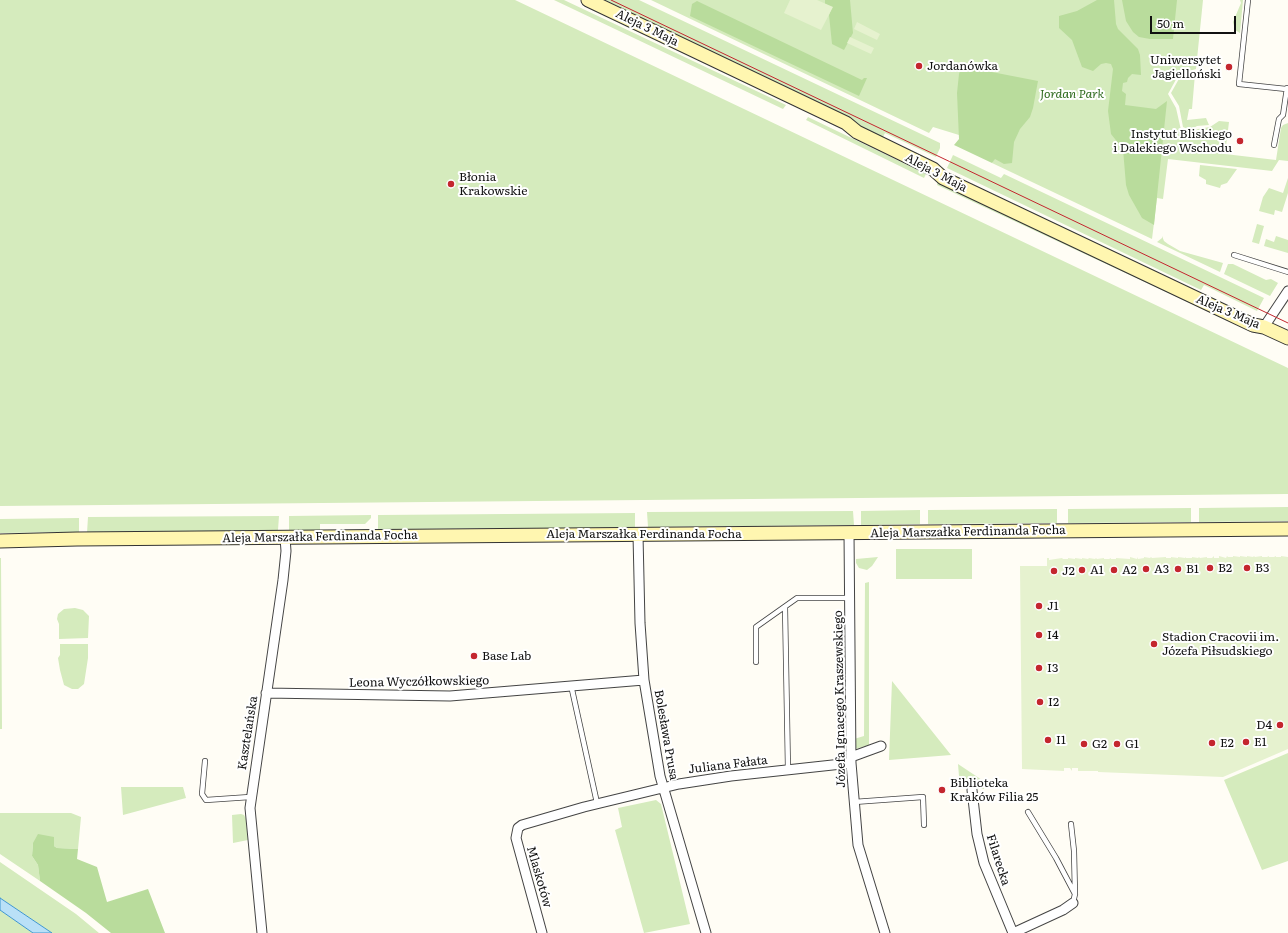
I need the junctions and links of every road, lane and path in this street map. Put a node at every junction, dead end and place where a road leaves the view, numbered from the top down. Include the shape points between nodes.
1 (588, 0) edge
2 (1248, 0) edge
3 (1287, 88) edge
4 (1285, 116) edge
5 (1274, 145) dead end
6 (1234, 255) dead end
7 (1288, 272) edge
8 (1288, 291) edge
9 (1264, 327) junction
10 (1288, 338) edge
11 (1288, 529) edge
12 (849, 533) junction
13 (638, 534) junction
14 (285, 538) junction
15 (0, 541) edge
16 (850, 598) junction
17 (785, 606) junction
18 (756, 662) dead end
19 (644, 680) junction
20 (570, 685) junction
21 (266, 693) junction
22 (881, 746) dead end
23 (851, 760) junction
24 (205, 761) dead end
25 (788, 770) junction
26 (663, 787) junction
27 (972, 790) dead end
28 (250, 797) junction
29 (854, 802) junction
30 (597, 803) junction
31 (1028, 812) dead end
32 (1071, 824) dead end
33 (924, 825) dead end
34 (518, 828) joint
35 (1074, 898) junction
36 (262, 933) edge
37 (542, 933) edge
38 (706, 933) edge
39 (885, 933) edge
40 (1013, 933) edge

1 - 9 street, Aleja 3 Maja via 846,123 857,132 933,169 950,182 1253,325
2 - 3 lane via 1239,84
3 - 4 lane
4 - 5 lane via 1279,119
6 - 7 lane
8 - 9 street
9 - 10 street, Aleja 3 Maja
11 - 12 street, Aleja Marszałka Ferdinanda Focha
12 - 13 street, Aleja Marszałka Ferdinanda Focha
12 - 16 street, Józefa Ignacego Kraszewskiego
13 - 14 street, Aleja Marszałka Ferdinanda Focha
13 - 19 street, Bolesława Prusa
14 - 15 street, Aleja Marszałka Ferdinanda Focha
14 - 21 street, Kasztelańska via 283,580
16 - 17 lane via 798,598
16 - 23 street, Józefa Ignacego Kraszewskiego
17 - 18 lane via 756,627
17 - 25 lane
19 - 20 street, Leona Wyczółkowskiego
19 - 26 street, Bolesława Prusa
20 - 21 street, Leona Wyczółkowskiego via 450,696
20 - 30 lane
21 - 28 street, Kasztelańska
22 - 23 street, Juliana Fałata
23 - 25 street, Juliana Fałata
23 - 29 street, Józefa Ignacego Kraszewskiego
24 - 28 lane via 202,794 206,800
25 - 26 street, Juliana Fałata
26 - 30 street, Juliana Fałata
26 - 38 street, Bolesława Prusa
27 - 40 street, Filarecka via 977,834 983,858
28 - 36 street, Kasztelańska via 250,820
29 - 33 lane via 923,797
29 - 39 street, Józefa Ignacego Kraszewskiego via 858,845
30 - 34 street, Juliana Fałata
31 - 35 lane via 1056,858
32 - 35 lane
34 - 37 street, Mlaskotów via 516,838
35 - 40 street via 1063,910

